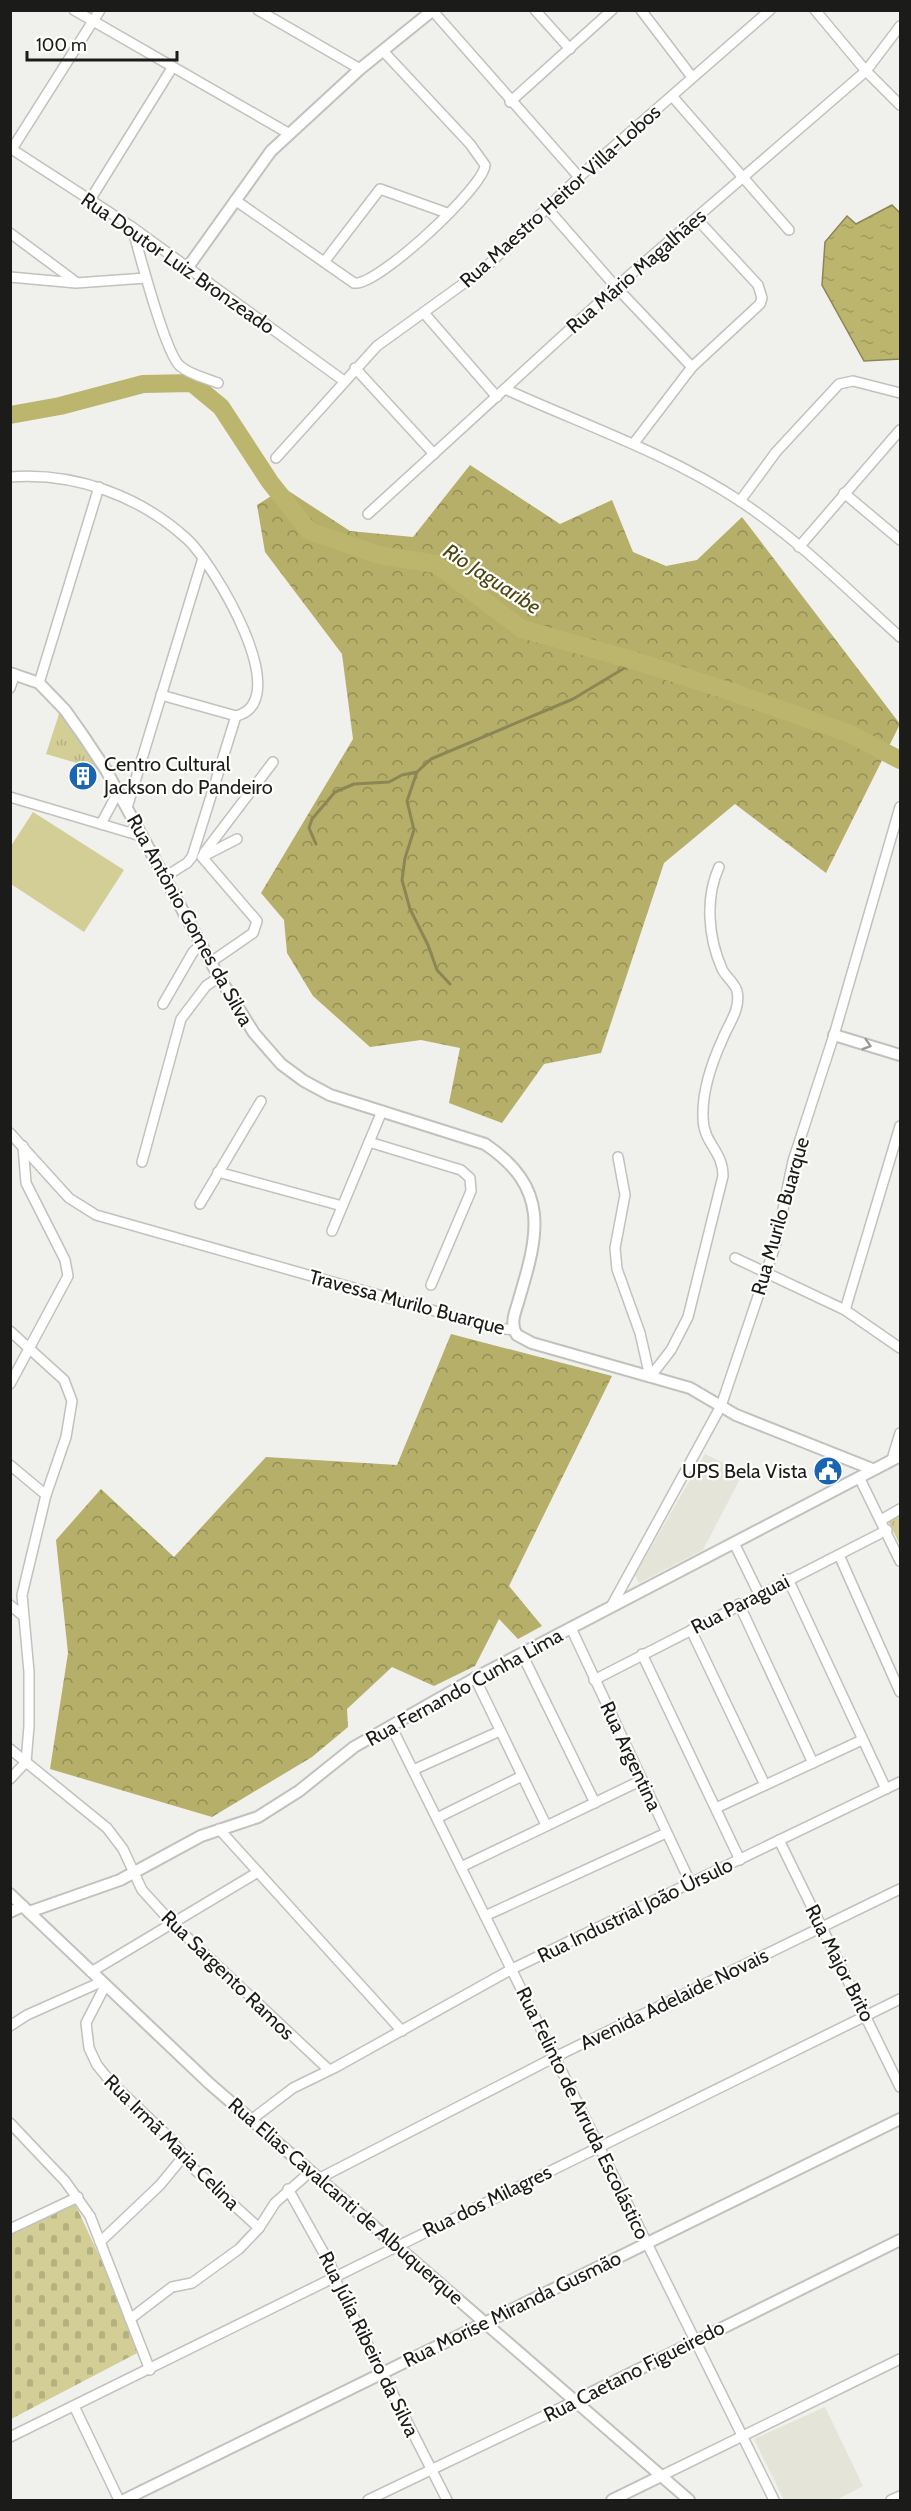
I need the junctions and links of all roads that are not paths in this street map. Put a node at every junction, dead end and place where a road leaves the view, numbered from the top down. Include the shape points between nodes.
1 (74, 10) edge
2 (100, 10) edge
3 (258, 10) edge
4 (535, 10) edge
5 (612, 10) edge
6 (641, 10) edge
7 (770, 10) edge
8 (815, 10) edge
9 (432, 11) edge
10 (93, 22) junction
11 (900, 26) edge
12 (570, 49) junction
13 (384, 52) junction
14 (172, 68) junction
15 (360, 69) junction
16 (866, 71) junction
17 (692, 77) junction
18 (672, 96) junction
19 (510, 102) junction
20 (900, 105) edge
21 (288, 133) junction
22 (11, 148) edge
23 (579, 177) junction
24 (742, 178) junction
25 (90, 200) junction
26 (235, 200) junction
27 (548, 208) junction
28 (447, 213) junction
29 (697, 219) junction
30 (132, 227) junction
31 (789, 230) dead end
32 (10, 233) edge
33 (324, 262) junction
34 (188, 267) junction
35 (10, 277) edge
36 (146, 278) junction
37 (76, 283) junction
38 (616, 287) junction
39 (424, 313) junction
40 (692, 367) junction
41 (355, 368) junction
42 (344, 381) junction
43 (218, 383) dead end
44 (505, 389) junction
45 (900, 393) edge
46 (497, 397) junction
47 (900, 430) edge
48 (897, 442) edge
49 (634, 444) junction
50 (434, 454) junction
51 (276, 458) dead end
52 (10, 477) edge
53 (99, 487) junction
54 (844, 493) junction
55 (740, 501) junction
56 (368, 514) dead end
57 (900, 540) edge
58 (800, 547) junction
59 (203, 558) junction
60 (900, 637) edge
61 (13, 674) edge
62 (39, 683) junction
63 (10, 688) edge
64 (161, 695) junction
65 (236, 716) junction
66 (273, 762) dead end
67 (118, 792) junction
68 (10, 796) edge
69 (900, 807) edge
70 (127, 808) junction
71 (101, 824) junction
72 (141, 836) junction
73 (237, 839) dead end
74 (197, 857) junction
75 (719, 867) dead end
76 (163, 878) junction
77 (201, 945) junction
78 (210, 962) junction
79 (219, 977) junction
80 (163, 1004) dead end
81 (834, 1035) junction
82 (900, 1055) edge
83 (261, 1101) dead end
84 (382, 1111) junction
85 (900, 1126) edge
86 (10, 1133) edge
87 (369, 1142) junction
88 (23, 1146) junction
89 (618, 1157) dead end
90 (142, 1162) dead end
91 (218, 1172) junction
92 (200, 1204) dead end
93 (342, 1206) junction
94 (332, 1231) dead end
95 (735, 1258) dead end
96 (766, 1271) junction
97 (431, 1284) dead end
98 (845, 1310) junction
99 (514, 1330) junction
100 (10, 1332) edge
101 (900, 1348) edge
102 (29, 1349) junction
103 (650, 1377) junction
104 (10, 1384) edge
105 (721, 1407) junction
106 (900, 1433) edge
107 (896, 1457) edge
108 (10, 1465) edge
109 (872, 1469) junction
110 (859, 1477) junction
111 (46, 1495) junction
112 (900, 1509) edge
113 (881, 1520) junction
114 (886, 1530) junction
115 (734, 1543) junction
116 (839, 1555) junction
117 (900, 1561) edge
118 (788, 1579) junction
119 (759, 1594) junction
120 (739, 1604) junction
121 (10, 1605) edge
122 (612, 1605) junction
123 (22, 1615) junction
124 (571, 1628) junction
125 (691, 1630) junction
126 (522, 1654) junction
127 (642, 1654) junction
128 (475, 1678) junction
129 (594, 1680) junction
130 (900, 1692) edge
131 (391, 1726) junction
132 (500, 1731) junction
133 (862, 1740) junction
134 (10, 1749) edge
135 (26, 1762) junction
136 (813, 1764) junction
137 (413, 1770) junction
138 (522, 1776) junction
139 (10, 1779) edge
140 (642, 1780) junction
141 (900, 1782) edge
142 (765, 1785) junction
143 (886, 1789) junction
144 (595, 1803) junction
145 (717, 1808) junction
146 (437, 1818) junction
147 (546, 1825) junction
148 (219, 1829) junction
149 (666, 1833) junction
150 (779, 1840) junction
151 (740, 1860) junction
152 (461, 1867) junction
153 (258, 1872) junction
154 (134, 1874) junction
155 (691, 1884) junction
156 (900, 1889) edge
157 (10, 1894) edge
158 (26, 1909) junction
159 (10, 1912) edge
160 (485, 1916) junction
161 (172, 1923) junction
162 (822, 1927) junction
163 (512, 1969) junction
164 (91, 1972) junction
165 (103, 1984) junction
166 (900, 1999) edge
167 (867, 2016) junction
168 (10, 2026) edge
169 (402, 2031) junction
170 (555, 2057) junction
171 (329, 2070) junction
172 (900, 2087) edge
173 (900, 2119) edge
174 (251, 2120) junction
175 (10, 2123) edge
176 (600, 2146) junction
177 (183, 2157) junction
178 (316, 2175) junction
179 (288, 2189) junction
180 (78, 2197) junction
181 (259, 2228) junction
182 (10, 2229) edge
183 (900, 2240) edge
184 (100, 2242) junction
185 (646, 2243) junction
186 (397, 2245) junction
187 (334, 2276) junction
188 (130, 2319) junction
189 (486, 2323) junction
190 (694, 2340) junction
191 (900, 2359) edge
192 (150, 2370) junction
193 (383, 2373) junction
194 (575, 2401) junction
195 (74, 2406) junction
196 (744, 2436) junction
197 (10, 2438) edge
198 (431, 2470) junction
199 (661, 2476) junction
200 (119, 2500) edge
201 (124, 2500) edge
202 (368, 2500) edge
203 (447, 2500) edge
204 (612, 2500) edge
205 (689, 2500) edge
206 (774, 2500) edge

1 - 10 street
2 - 10 street
3 - 15 street
4 - 12 street
5 - 12 street
6 - 17 street
7 - 17 street, Rua Maestro Heitor Villa-Lobos
8 - 16 street
9 - 13 street
9 - 19 street
10 - 14 street
10 - 22 street
11 - 16 street, Rua Mário Magalhães
12 - 19 street
13 - 15 street
13 - 28 street via 485,165 481,178
14 - 21 street
14 - 25 street
15 - 21 street
16 - 20 street
16 - 24 street, Rua Mário Magalhães
17 - 18 street, Rua Maestro Heitor Villa-Lobos
18 - 23 street, Rua Maestro Heitor Villa-Lobos
18 - 24 street
19 - 23 street
21 - 26 street
22 - 25 street, Rua Doutor Luiz Bronzeado
23 - 27 street, Rua Maestro Heitor Villa-Lobos
24 - 29 street, Rua Mário Magalhães
24 - 31 street
25 - 30 street, Rua Doutor Luiz Bronzeado
26 - 33 street
26 - 34 street
27 - 38 street
27 - 39 street, Rua Maestro Heitor Villa-Lobos via 485,268
28 - 33 street via 411,251 363,283 349,280
28 - 33 street via 381,189
29 - 38 street, Rua Mário Magalhães
29 - 40 street via 758,285 762,298
30 - 34 street, Rua Doutor Luiz Bronzeado
30 - 36 street
32 - 37 street
34 - 42 street, Rua Doutor Luiz Bronzeado
35 - 37 street
36 - 37 street
36 - 43 street via 176,362
38 - 40 street
38 - 44 street, Rua Mário Magalhães
39 - 41 street, Rua Maestro Heitor Villa-Lobos via 377,346
39 - 46 street
40 - 49 street
41 - 42 street, Rua Maestro Heitor Villa-Lobos
41 - 50 street
42 - 51 street, Rua Maestro Heitor Villa-Lobos
44 - 46 street, Rua Mário Magalhães
44 - 49 street
45 - 55 street via 853,381 839,384 776,453
46 - 50 street, Rua Mário Magalhães
47 - 48 street
48 - 54 street
49 - 55 street
50 - 56 street, Rua Mário Magalhães
52 - 53 street via 70,480
53 - 59 street via 135,502 164,521
53 - 62 street
54 - 57 street
54 - 58 street
55 - 58 street
58 - 60 street
59 - 64 street
59 - 65 street via 242,624 257,673 257,699
61 - 62 street, Rua Antônio Gomes da Silva
61 - 63 street
62 - 67 street, Rua Antônio Gomes da Silva via 82,734
64 - 65 street
64 - 70 street
65 - 74 street
66 - 74 street
67 - 70 street, Rua Antônio Gomes da Silva
67 - 71 street
68 - 71 street
69 - 81 street, Rua Murilo Buarque
70 - 72 street, Rua Antônio Gomes da Silva
71 - 72 street
72 - 76 street, Rua Antônio Gomes da Silva
73 - 74 street
74 - 76 street
74 - 78 street via 257,921 253,933
75 - 103 street via 710,894 713,939 722,970 737,991 735,1016 708,1077 703,1117 706,1135 723,1161 723,1176 687,1317 671,1350
76 - 77 street, Rua Antônio Gomes da Silva
77 - 78 street, Rua Antônio Gomes da Silva
77 - 80 street
78 - 79 street, Rua Antônio Gomes da Silva
79 - 84 street, Rua Antônio Gomes da Silva via 254,1034 281,1064 330,1095
79 - 90 street via 206,986 181,1019
81 -> 82 street
81 - 96 street, Rua Murilo Buarque via 793,1161 776,1243
83 - 91 street
84 - 87 street
84 - 99 street, Rua Antônio Gomes da Silva via 485,1144 507,1159 520,1176 532,1198 534,1246
85 - 98 street
86 - 88 street, Travessa Murilo Buarque
87 - 93 street
87 - 97 street via 461,1170 470,1178 471,1191
88 - 99 street, Travessa Murilo Buarque via 69,1198 96,1215 313,1278
88 - 102 street via 26,1183 68,1269 66,1282
89 - 103 street via 625,1195 615,1248 617,1269 640,1333
91 - 92 street
91 - 93 street
93 - 94 street
95 - 96 street
96 - 98 street
96 - 105 street, Rua Murilo Buarque
98 - 101 street
99 - 103 street, Travessa Murilo Buarque via 532,1343
100 - 102 street
102 - 104 street
102 - 111 street via 64,1380 72,1401 66,1437
103 - 105 street, Travessa Murilo Buarque via 690,1388
105 - 109 street, Travessa Murilo Buarque
105 - 122 street, Rua Murilo Buarque
106 - 107 street
107 - 109 street, Rua Fernando Cunha Lima
108 - 111 street
109 - 110 street, Rua Fernando Cunha Lima
110 - 113 street
110 - 115 street, Rua Fernando Cunha Lima
111 - 123 street via 25,1577
112 - 113 street
113 - 114 street
114 - 116 street, Rua Paraguai
114 - 117 street
115 - 119 street
115 - 122 street, Rua Fernando Cunha Lima
116 - 118 street, Rua Paraguai
116 - 130 street
118 - 119 street, Rua Paraguai
118 - 133 street
119 - 120 street, Rua Paraguai
120 - 125 street, Rua Paraguai
120 - 136 street
121 - 123 street
122 - 124 street, Rua Fernando Cunha Lima
123 - 135 street via 30,1699
124 - 126 street, Rua Fernando Cunha Lima
124 - 129 street, Rua Argentina
125 - 127 street, Rua Paraguai
125 - 142 street
126 - 128 street, Rua Fernando Cunha Lima
126 - 144 street
127 - 129 street, Rua Paraguai
127 - 145 street
128 - 131 street, Rua Fernando Cunha Lima
128 - 132 street
129 - 140 street, Rua Argentina
131 - 137 street, Rua Felinto de Arruda Escolástico
131 - 148 street, Rua Fernando Cunha Lima via 354,1748 277,1807 243,1824
132 - 137 street
132 - 138 street
133 - 136 street
133 - 143 street
134 - 135 street, Rua Sargento Ramos
135 - 139 street
135 - 154 street, Rua Sargento Ramos via 107,1828
136 - 142 street
137 - 146 street, Rua Felinto de Arruda Escolástico
138 - 146 street
138 - 147 street
140 - 144 street
140 - 149 street, Rua Argentina
141 - 143 street, Rua Industrial João Úrsulo
142 - 145 street
143 - 150 street, Rua Industrial João Úrsulo
144 - 147 street
145 - 151 street
146 - 152 street, Rua Felinto de Arruda Escolástico
147 - 152 street
148 - 153 street
148 - 154 street, Rua Fernando Cunha Lima
149 - 155 street, Rua Argentina
149 - 160 street
150 - 151 street, Rua Industrial João Úrsulo
150 - 162 street, Rua Major Brito
151 - 155 street, Rua Industrial João Úrsulo
152 - 160 street, Rua Felinto de Arruda Escolástico
153 - 161 street
153 - 169 street
154 - 158 street, Rua Fernando Cunha Lima
154 - 161 street, Rua Sargento Ramos via 142,1890
155 - 163 street, Rua Industrial João Úrsulo
156 - 162 street, Avenida Adelaide Novais
157 - 158 street, Rua Elias Cavalcanti de Albuquerque
158 - 159 street, Rua Fernando Cunha Lima
158 - 164 street, Rua Elias Cavalcanti de Albuquerque
160 - 163 street, Rua Felinto de Arruda Escolástico
161 - 164 street
161 - 171 street, Rua Sargento Ramos
162 - 167 street, Rua Major Brito
162 - 170 street, Avenida Adelaide Novais
163 - 169 street, Rua Industrial João Úrsulo
163 - 170 street, Rua Felinto de Arruda Escolástico
164 - 165 street, Rua Elias Cavalcanti de Albuquerque
165 - 168 street via 27,2015
165 - 174 street, Rua Elias Cavalcanti de Albuquerque
165 - 177 street, Rua Irmã Maria Celina via 86,2023 89,2048 110,2081 170,2138
166 - 167 street, Rua dos Milagres
167 - 172 street, Rua Major Brito
167 - 176 street, Rua dos Milagres
169 - 171 street, Rua Industrial João Úrsulo
170 - 176 street, Rua Felinto de Arruda Escolástico
170 - 178 street, Avenida Adelaide Novais
171 - 174 street, Rua Industrial João Úrsulo via 293,2088
173 - 185 street, Rua Morise Miranda Gusmão
174 - 178 street, Rua Elias Cavalcanti de Albuquerque
175 - 180 street
176 - 185 street, Rua Felinto de Arruda Escolástico
176 - 186 street, Rua dos Milagres
177 - 181 street, Rua Irmã Maria Celina
177 - 184 street via 160,2185
178 - 179 street, Avenida Adelaide Novais
178 - 186 street, Rua Elias Cavalcanti de Albuquerque
179 - 181 street, Avenida Adelaide Novais via 267,2212
179 - 187 street, Rua Júlia Ribeiro da Silva
180 - 182 street
180 - 184 street
181 - 188 street, Avenida Adelaide Novais via 214,2268 192,2283 172,2287
183 - 190 street, Rua Caetano Figueiredo
184 - 188 street
185 - 189 street, Rua Morise Miranda Gusmão
185 - 190 street, Rua Felinto de Arruda Escolástico
186 - 187 street, Rua dos Milagres
186 - 189 street, Rua Elias Cavalcanti de Albuquerque
187 - 192 street, Rua dos Milagres
187 - 193 street, Rua Júlia Ribeiro da Silva
188 - 192 street
189 - 193 street, Rua Morise Miranda Gusmão
189 - 194 street, Rua Elias Cavalcanti de Albuquerque
190 - 194 street, Rua Caetano Figueiredo
190 - 196 street, Rua Felinto de Arruda Escolástico
191 - 196 street
192 - 195 street, Rua dos Milagres
193 - 198 street, Rua Júlia Ribeiro da Silva
193 - 201 street, Rua Morise Miranda Gusmão
194 - 198 street, Rua Caetano Figueiredo
194 - 199 street, Rua Elias Cavalcanti de Albuquerque
195 - 197 street, Rua dos Milagres
195 - 200 street
196 - 199 street
196 - 206 street, Rua Felinto de Arruda Escolástico
198 - 202 street, Rua Caetano Figueiredo
198 - 203 street, Rua Júlia Ribeiro da Silva
199 - 204 street
199 - 205 street, Rua Elias Cavalcanti de Albuquerque

